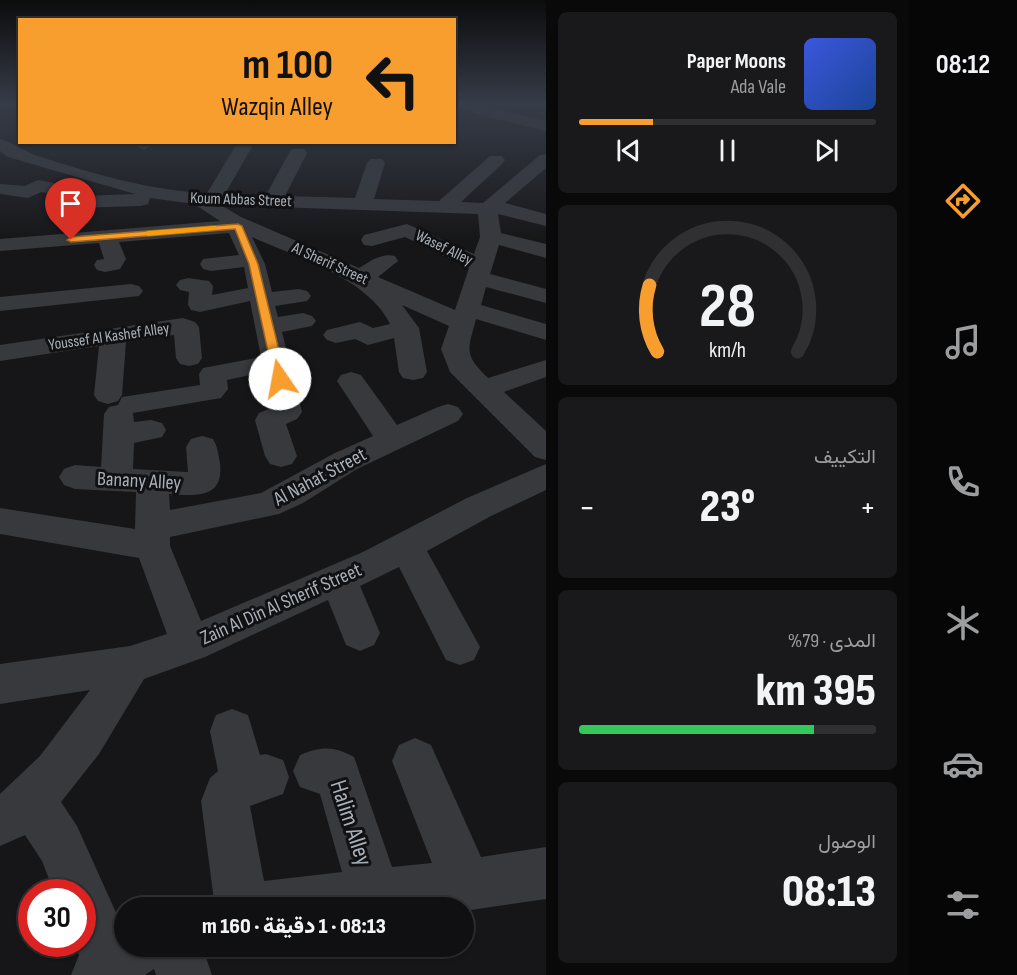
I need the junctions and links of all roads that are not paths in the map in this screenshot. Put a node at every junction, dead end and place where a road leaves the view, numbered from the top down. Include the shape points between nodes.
1 (10, 150) edge
2 (241, 150) edge
3 (302, 150) edge
4 (465, 165) dead end
5 (490, 165) junction
6 (186, 178) dead end
7 (346, 178) dead end
8 (519, 184) edge
9 (4, 189) dead end
10 (166, 196) junction
11 (206, 200) junction
12 (546, 201) edge
13 (272, 202) junction
14 (298, 202) junction
15 (364, 203) junction
16 (446, 211) junction
17 (337, 216) dead end
18 (546, 220) edge
19 (236, 224) junction
20 (491, 237) junction
21 (372, 240) dead end
22 (431, 241) junction
23 (0, 245) edge
24 (546, 251) edge
25 (95, 252) junction
26 (410, 254) dead end
27 (60, 258) dead end
28 (252, 260) junction
29 (387, 261) dead end
30 (211, 264) dead end
31 (480, 272) junction
32 (360, 278) junction
33 (188, 285) dead end
34 (131, 291) dead end
35 (261, 296) junction
36 (299, 296) dead end
37 (546, 296) edge
38 (0, 304) edge
39 (466, 316) junction
40 (303, 321) dead end
41 (268, 326) junction
42 (406, 328) junction
43 (546, 332) edge
44 (336, 335) dead end
45 (113, 336) junction
46 (189, 358) dead end
47 (11, 359) edge
48 (276, 362) junction
49 (546, 368) edge
50 (413, 372) dead end
51 (351, 381) dead end
52 (483, 389) junction
53 (140, 408) junction
54 (448, 414) dead end
55 (391, 440) junction
56 (202, 447) dead end
57 (546, 449) edge
58 (281, 456) dead end
59 (546, 476) edge
60 (75, 477) dead end
61 (117, 480) junction
62 (153, 482) junction
63 (5, 525) edge
64 (152, 537) junction
65 (406, 546) junction
66 (339, 579) junction
67 (360, 633) dead end
68 (191, 644) junction
69 (460, 647) dead end
70 (130, 665) junction
71 (0, 684) edge
72 (232, 731) dead end
73 (415, 761) dead end
74 (316, 771) dead end
75 (13, 813) edge
76 (546, 873) edge
77 (74, 879) edge
78 (467, 885) junction
79 (374, 894) junction
80 (240, 897) edge
81 (349, 897) edge
82 (96, 925) edge
83 (178, 957) edge
84 (116, 963) edge
85 (184, 975) edge

1 - 10 street, Koum Abbas Street
2 - 11 street
3 - 13 street
4 - 5 street
5 - 8 street
5 - 16 street
6 - 10 street
7 - 15 street via 372,172
8 - 12 street
8 - 16 street, Koum Abbas Street
8 - 18 street
8 - 20 street via 488,214
9 - 10 street via 28,192 38,186 70,191 75,202
10 - 11 street, Koum Abbas Street
11 - 13 street, Koum Abbas Street
11 - 19 street, Al Sherif Street via 209,208
13 - 14 street, Koum Abbas Street
14 - 15 street, Koum Abbas Street
14 - 17 street
15 - 16 street, Koum Abbas Street
19 - 25 street
19 - 28 street
19 - 32 street, Al Sherif Street
20 - 24 street
20 - 31 street
21 - 22 street, Wasef Alley via 404,230
22 - 26 street
22 - 31 street, Wasef Alley
23 - 25 street via 37,234
25 - 27 street
28 - 30 street
28 - 35 street
29 - 32 street
31 - 37 street, Wasef Alley
31 - 39 street
32 - 39 street, Al Sherif Street
32 - 42 street via 389,302
33 - 35 street via 201,286 201,305
34 - 38 street
35 - 36 street
35 - 41 street
39 - 43 street, Al Sherif Street
39 - 52 street via 454,349 456,358
40 - 41 street
41 - 48 street
42 - 44 street via 369,337 360,330
42 - 50 street
45 - 46 street, Youssef Al Kashef Alley via 185,326
45 - 47 street, Youssef Al Kashef Alley
45 - 53 street
48 - 53 street via 213,374 213,391
48 - 58 street via 287,412 270,420
49 - 52 street
51 - 55 street
52 - 57 street
53 - 61 street
54 - 55 street, Al Nahat Street
55 - 64 street, Al Nahat Street via 267,505
56 - 62 street, Banany Alley via 206,476 201,482
59 - 65 street, Zain Al Din Al Sherif Street
60 - 61 street, Banany Alley
61 - 62 street, Banany Alley
62 - 64 street
63 - 64 street
64 - 68 street
65 - 66 street, Zain Al Din Al Sherif Street
65 - 69 street
66 - 67 street
66 - 68 street, Zain Al Din Al Sherif Street
68 - 70 street, Zain Al Din Al Sherif Street
70 - 71 street, Zain Al Din Al Sherif Street
70 - 75 street via 101,713 62,763
72 - 80 street via 255,781 230,790 225,801
73 - 78 street
74 - 79 street, Halim Alley via 338,773
75 - 77 street via 41,814
76 - 78 street
78 - 79 street
79 - 81 street
82 - 84 street
83 - 85 street

